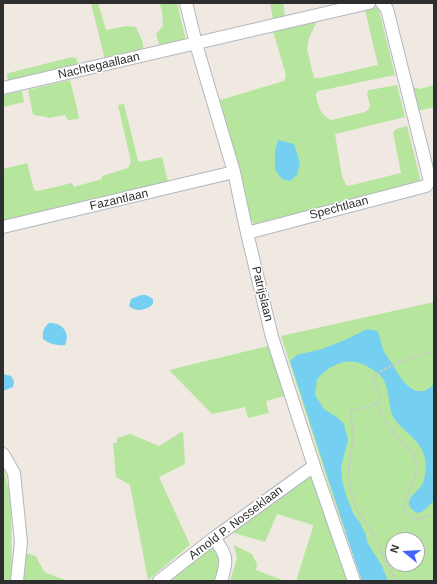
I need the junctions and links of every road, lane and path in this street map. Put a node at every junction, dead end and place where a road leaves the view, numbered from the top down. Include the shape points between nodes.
1 (186, 3) edge
2 (369, 3) edge
3 (382, 3) edge
4 (196, 44) junction
5 (3, 88) edge
6 (234, 172) junction
7 (3, 227) edge
8 (247, 233) junction
9 (434, 351) edge
10 (378, 402) junction
11 (3, 454) edge
12 (314, 466) junction
13 (434, 514) edge
14 (214, 538) junction
15 (17, 581) edge
16 (159, 581) edge
17 (222, 581) edge
18 (354, 581) edge
19 (396, 581) edge

1 - 4 street, Patrijslaan
2 - 4 street, Nachtegaallaan
3 - 8 street, Spechtlaan via 387,9 430,181 426,186
4 - 5 street, Nachtegaallaan
4 - 6 street, Patrijslaan
6 - 7 street, Fazantlaan
6 - 8 street, Patrijslaan
8 - 12 street, Patrijslaan via 272,337
9 - 10 path via 393,365 374,376 380,398
10 - 13 path via 381,415 389,429 414,455 416,479 405,500 407,514 414,519 420,519
10 - 19 path via 351,411 353,438 349,480 357,510 374,536
11 - 15 street via 14,473 21,542
12 - 14 street, Arnold P. Nosseklaan
12 - 18 street, Patrijslaan
14 - 16 street, Arnold P. Nosseklaan
14 - 17 street via 224,551 226,566

